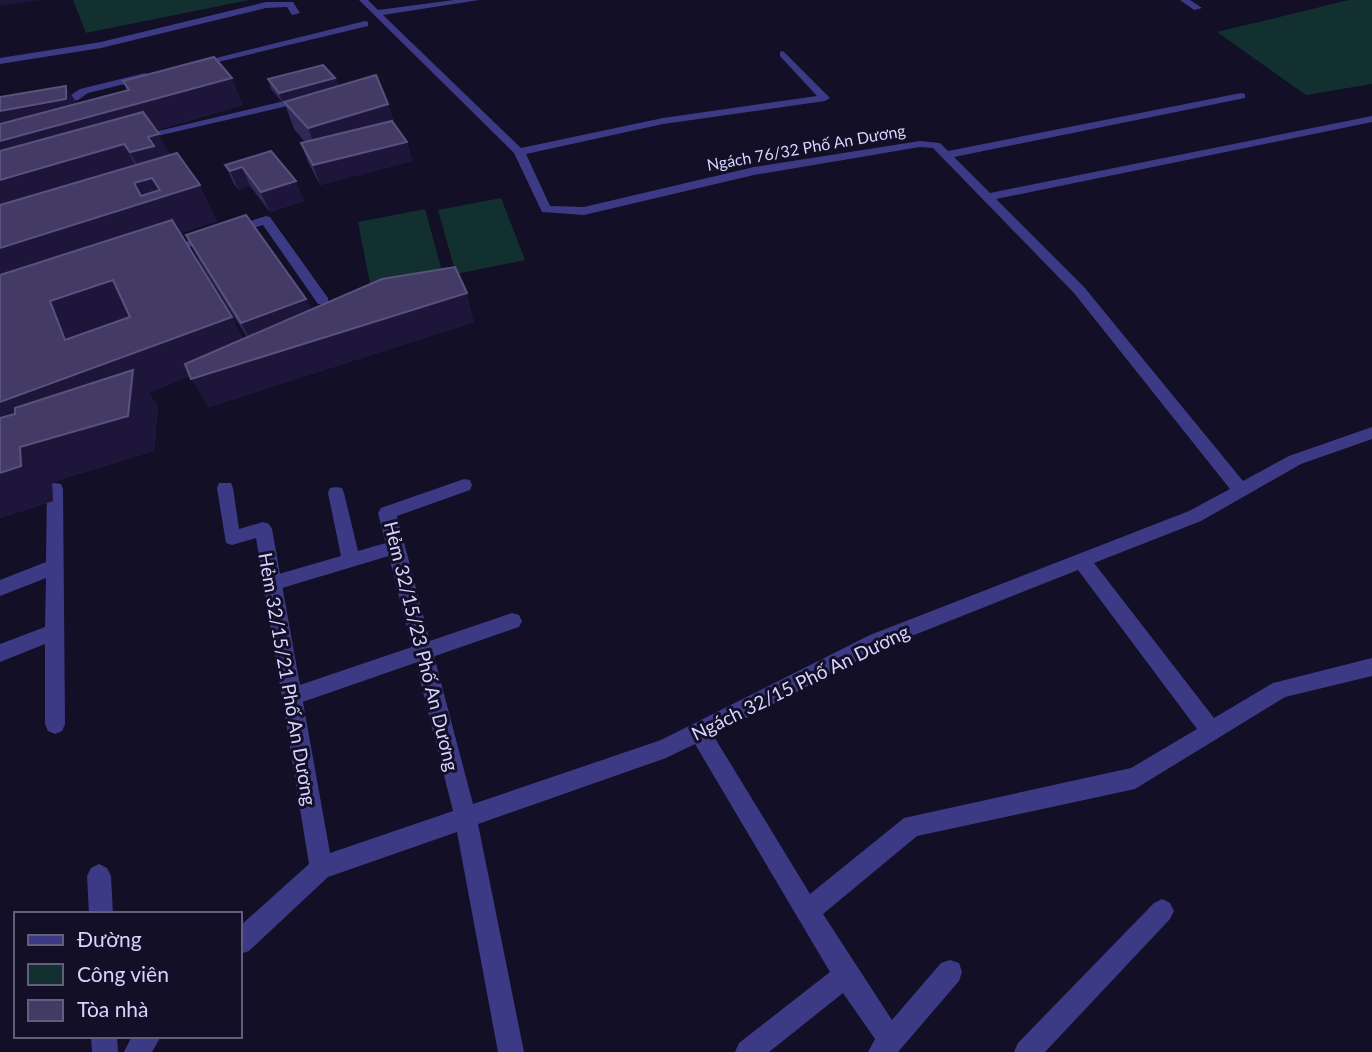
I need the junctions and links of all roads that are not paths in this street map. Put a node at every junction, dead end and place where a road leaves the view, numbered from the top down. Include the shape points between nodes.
1 (363, 0) edge
2 (475, 0) edge
3 (1184, 0) edge
4 (1197, 8) dead end
5 (295, 13) dead end
6 (375, 13) junction
7 (365, 23) dead end
8 (783, 54) dead end
9 (0, 61) edge
10 (178, 68) edge
11 (151, 75) edge
12 (1241, 96) dead end
13 (316, 97) edge
14 (37, 105) edge
15 (1372, 119) edge
16 (117, 142) edge
17 (519, 152) junction
18 (946, 155) junction
19 (988, 197) junction
20 (152, 255) edge
21 (323, 301) edge
22 (1372, 433) edge
23 (464, 485) dead end
24 (225, 488) dead end
25 (55, 489) dead end
26 (1241, 491) junction
27 (336, 494) dead end
28 (396, 547) junction
29 (351, 560) junction
30 (1082, 561) junction
31 (56, 566) junction
32 (272, 583) junction
33 (0, 588) edge
34 (512, 621) dead end
35 (57, 631) junction
36 (423, 650) junction
37 (0, 653) edge
38 (1372, 667) edge
39 (291, 697) junction
40 (55, 724) dead end
41 (1211, 731) junction
42 (699, 732) junction
43 (466, 818) junction
44 (321, 869) junction
45 (99, 876) dead end
46 (807, 911) junction
47 (1162, 911) dead end
48 (101, 912) edge
49 (242, 940) edge
50 (950, 972) dead end
51 (846, 975) junction
52 (886, 1046) edge
53 (512, 1052) edge
54 (748, 1052) edge
55 (1027, 1052) edge

1 - 6 street, Ngách 76/32 Phố An Dương
2 - 6 street
3 - 4 street
5 - 9 street via 290,4 266,5 100,46
6 - 17 street, Ngách 76/32 Phố An Dương
7 - 10 street
8 - 17 street via 825,98 663,121
11 - 14 street
12 - 18 street
13 - 16 street
15 - 19 street
17 - 18 street, Ngách 76/32 Phố An Dương via 546,209 584,211 754,171 920,144 936,145
18 - 19 street, Ngách 76/32 Phố An Dương
19 - 26 street, Ngách 76/32 Phố An Dương via 1079,290
20 - 21 street via 266,219
22 - 26 street, Ngách 32/15 Phố An Dương via 1295,460
23 - 28 street, Hẻm 32/15/23 Phố An Dương via 387,513
24 - 32 street, Hẻm 32/15/21 Phố An Dương via 232,538 262,529
25 - 31 street
26 - 30 street, Ngách 32/15 Phố An Dương via 1195,516
27 - 29 street
28 - 29 street
28 - 36 street, Hẻm 32/15/23 Phố An Dương
29 - 32 street
30 - 41 street
30 - 42 street, Ngách 32/15 Phố An Dương via 877,641
31 - 33 street
31 - 35 street
32 - 39 street, Hẻm 32/15/21 Phố An Dương
34 - 36 street
35 - 37 street
35 - 40 street
36 - 39 street
36 - 43 street, Hẻm 32/15/23 Phố An Dương
38 - 41 street via 1280,689
39 - 44 street, Hẻm 32/15/21 Phố An Dương
41 - 46 street via 1135,778 912,826
42 - 43 street, Ngách 32/15 Phố An Dương via 666,748
42 - 46 street
43 - 44 street, Ngách 32/15 Phố An Dương
43 - 53 street, Hẻm 32/15/23 Phố An Dương
44 - 49 street, Ngách 32/15 Phố An Dương
45 - 48 street
46 - 51 street
47 - 55 street
50 - 52 street
51 - 52 street
51 - 54 street

